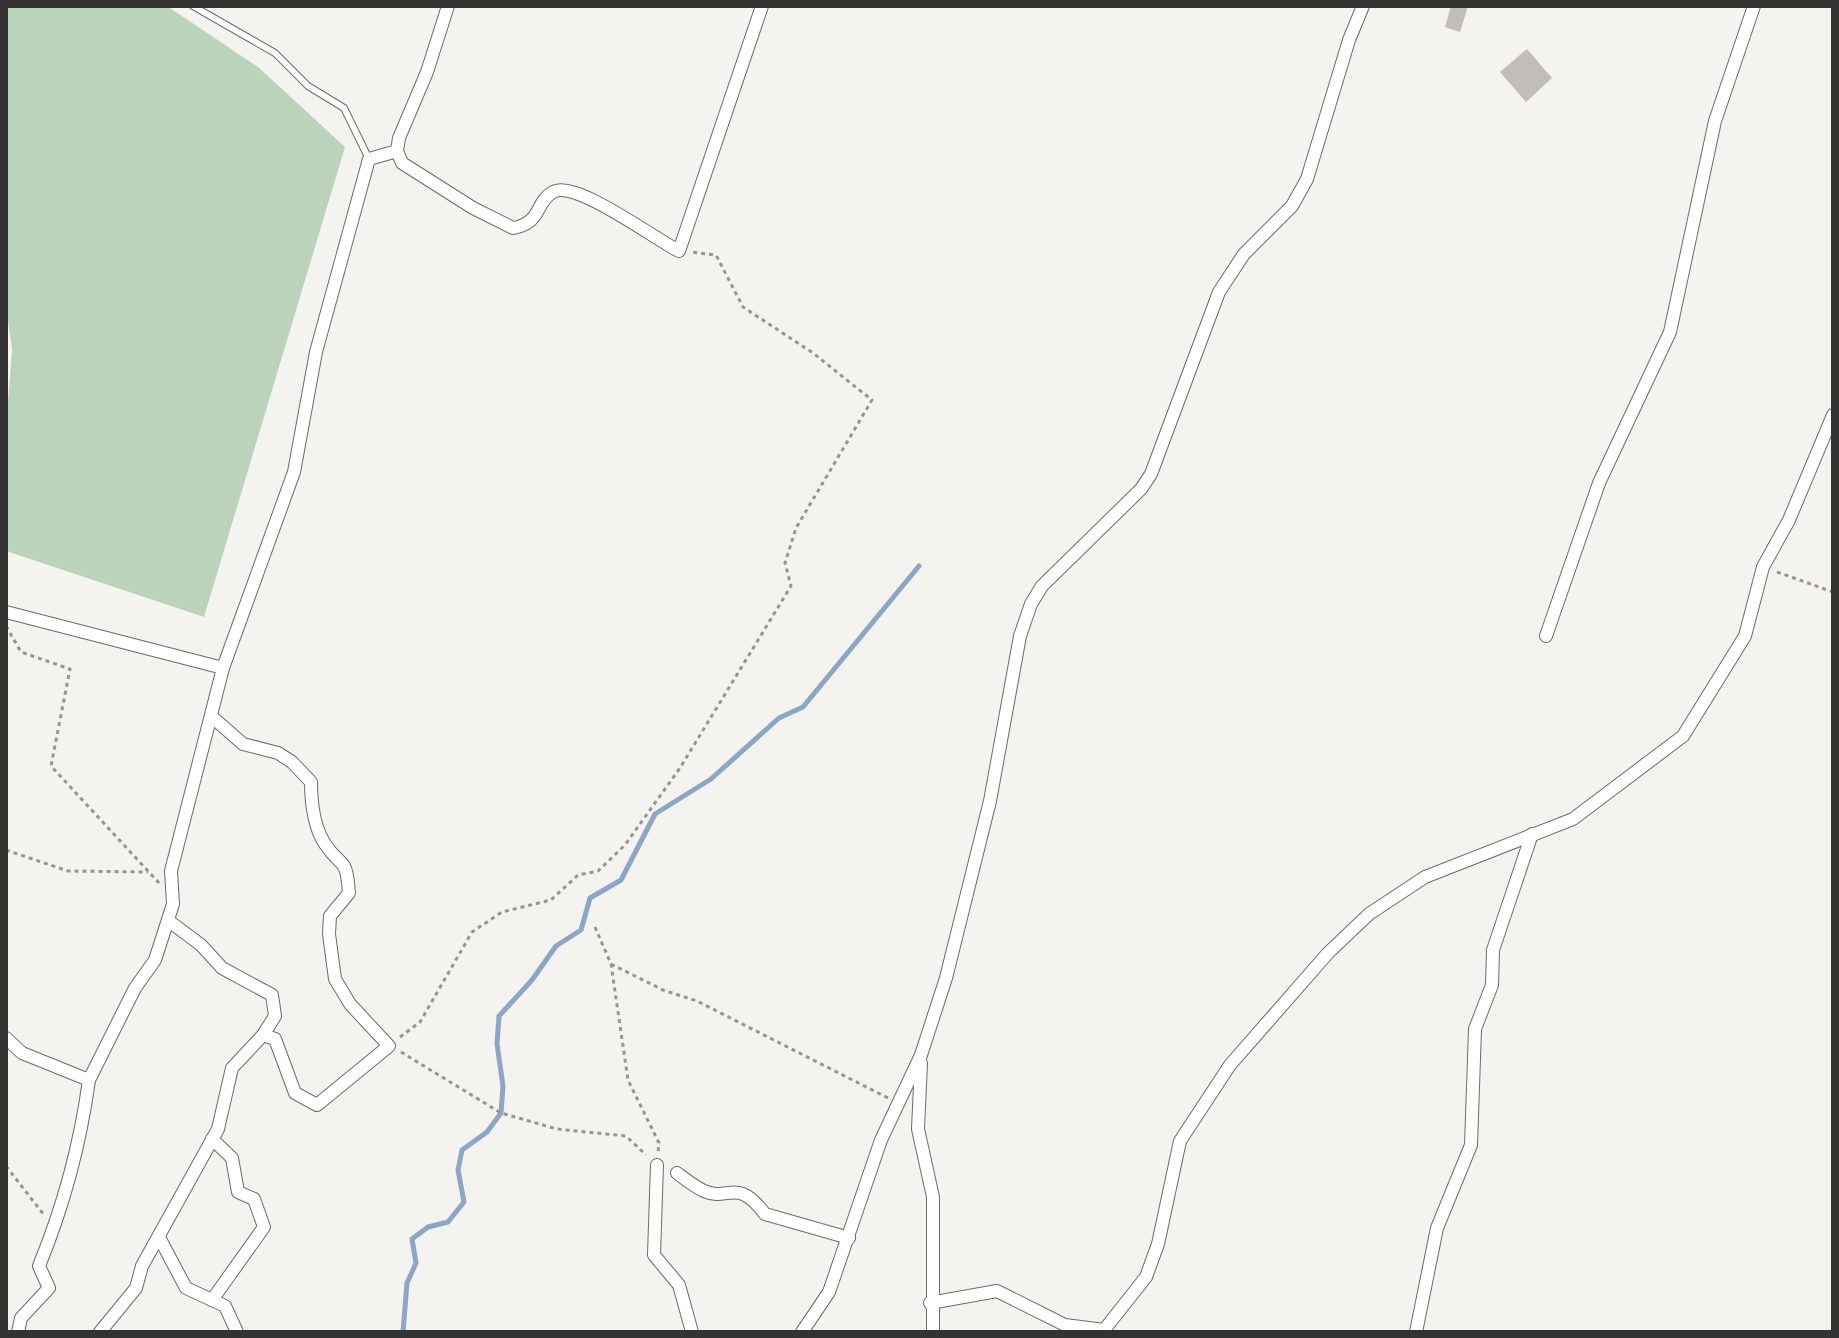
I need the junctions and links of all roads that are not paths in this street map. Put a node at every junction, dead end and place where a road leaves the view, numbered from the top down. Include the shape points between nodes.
1 (193, 6) edge
2 (448, 6) edge
3 (762, 6) edge
4 (1363, 6) edge
5 (1754, 6) edge
6 (397, 151) junction
7 (369, 159) junction
8 (1833, 415) edge
9 (6, 612) edge
10 (1546, 636) dead end
11 (223, 668) junction
12 (211, 716) junction
13 (1532, 834) junction
14 (169, 921) junction
15 (263, 1035) junction
16 (6, 1038) edge
17 (921, 1055) junction
18 (89, 1080) junction
19 (212, 1139) junction
20 (657, 1165) road end
21 (677, 1173) dead end
22 (849, 1238) junction
23 (160, 1239) junction
24 (212, 1300) junction
25 (930, 1303) junction
26 (18, 1332) edge
27 (100, 1332) edge
28 (237, 1332) edge
29 (692, 1332) edge
30 (802, 1332) edge
31 (933, 1332) edge
32 (1416, 1332) edge

1 - 7 lane via 275,53 308,86 344,108
2 - 6 street
3 - 6 street via 679,251 612,208 561,191 549,195 532,221 513,228 418,175 402,163
4 - 17 street via 1307,179 1292,206 1244,254 1219,292 1151,474 1042,586 1031,604 1020,636 990,801
5 - 10 street via 1715,121 1670,332 1599,483
6 - 7 street
7 - 11 street via 316,352 294,472
8 - 13 street via 1763,567 1745,636 1683,736 1591,808
9 - 11 street
11 - 12 street
12 - 14 street via 171,871
12 - 15 street via 243,744 292,762 311,782 311,802 325,843 347,867 349,893 330,916 335,979 350,1004 389,1046 317,1105 295,1093 275,1039
13 - 25 street via 1425,877 1369,914 1230,1065 1180,1141 1146,1277 1104,1330 1065,1325 997,1291
13 - 32 street via 1493,950 1492,985 1475,1029 1471,1145 1437,1228
14 - 15 street via 222,968 272,995 275,1016
14 - 18 street via 150,972 135,988
15 - 19 street via 232,1068
16 - 18 street via 22,1053
17 - 22 street via 897,1102
17 - 25 street via 918,1129 933,1197
18 - 26 street via 81,1140 39,1266 49,1288 21,1318
19 - 23 street
19 - 24 street via 232,1158 238,1192 254,1199 264,1227
20 - 29 street via 654,1255 679,1285
21 - 22 street via 706,1193 736,1190 765,1214
22 - 30 street via 829,1292
23 - 24 street via 186,1288
23 - 27 street via 142,1266 136,1288
24 - 28 street via 225,1306
25 - 31 street

